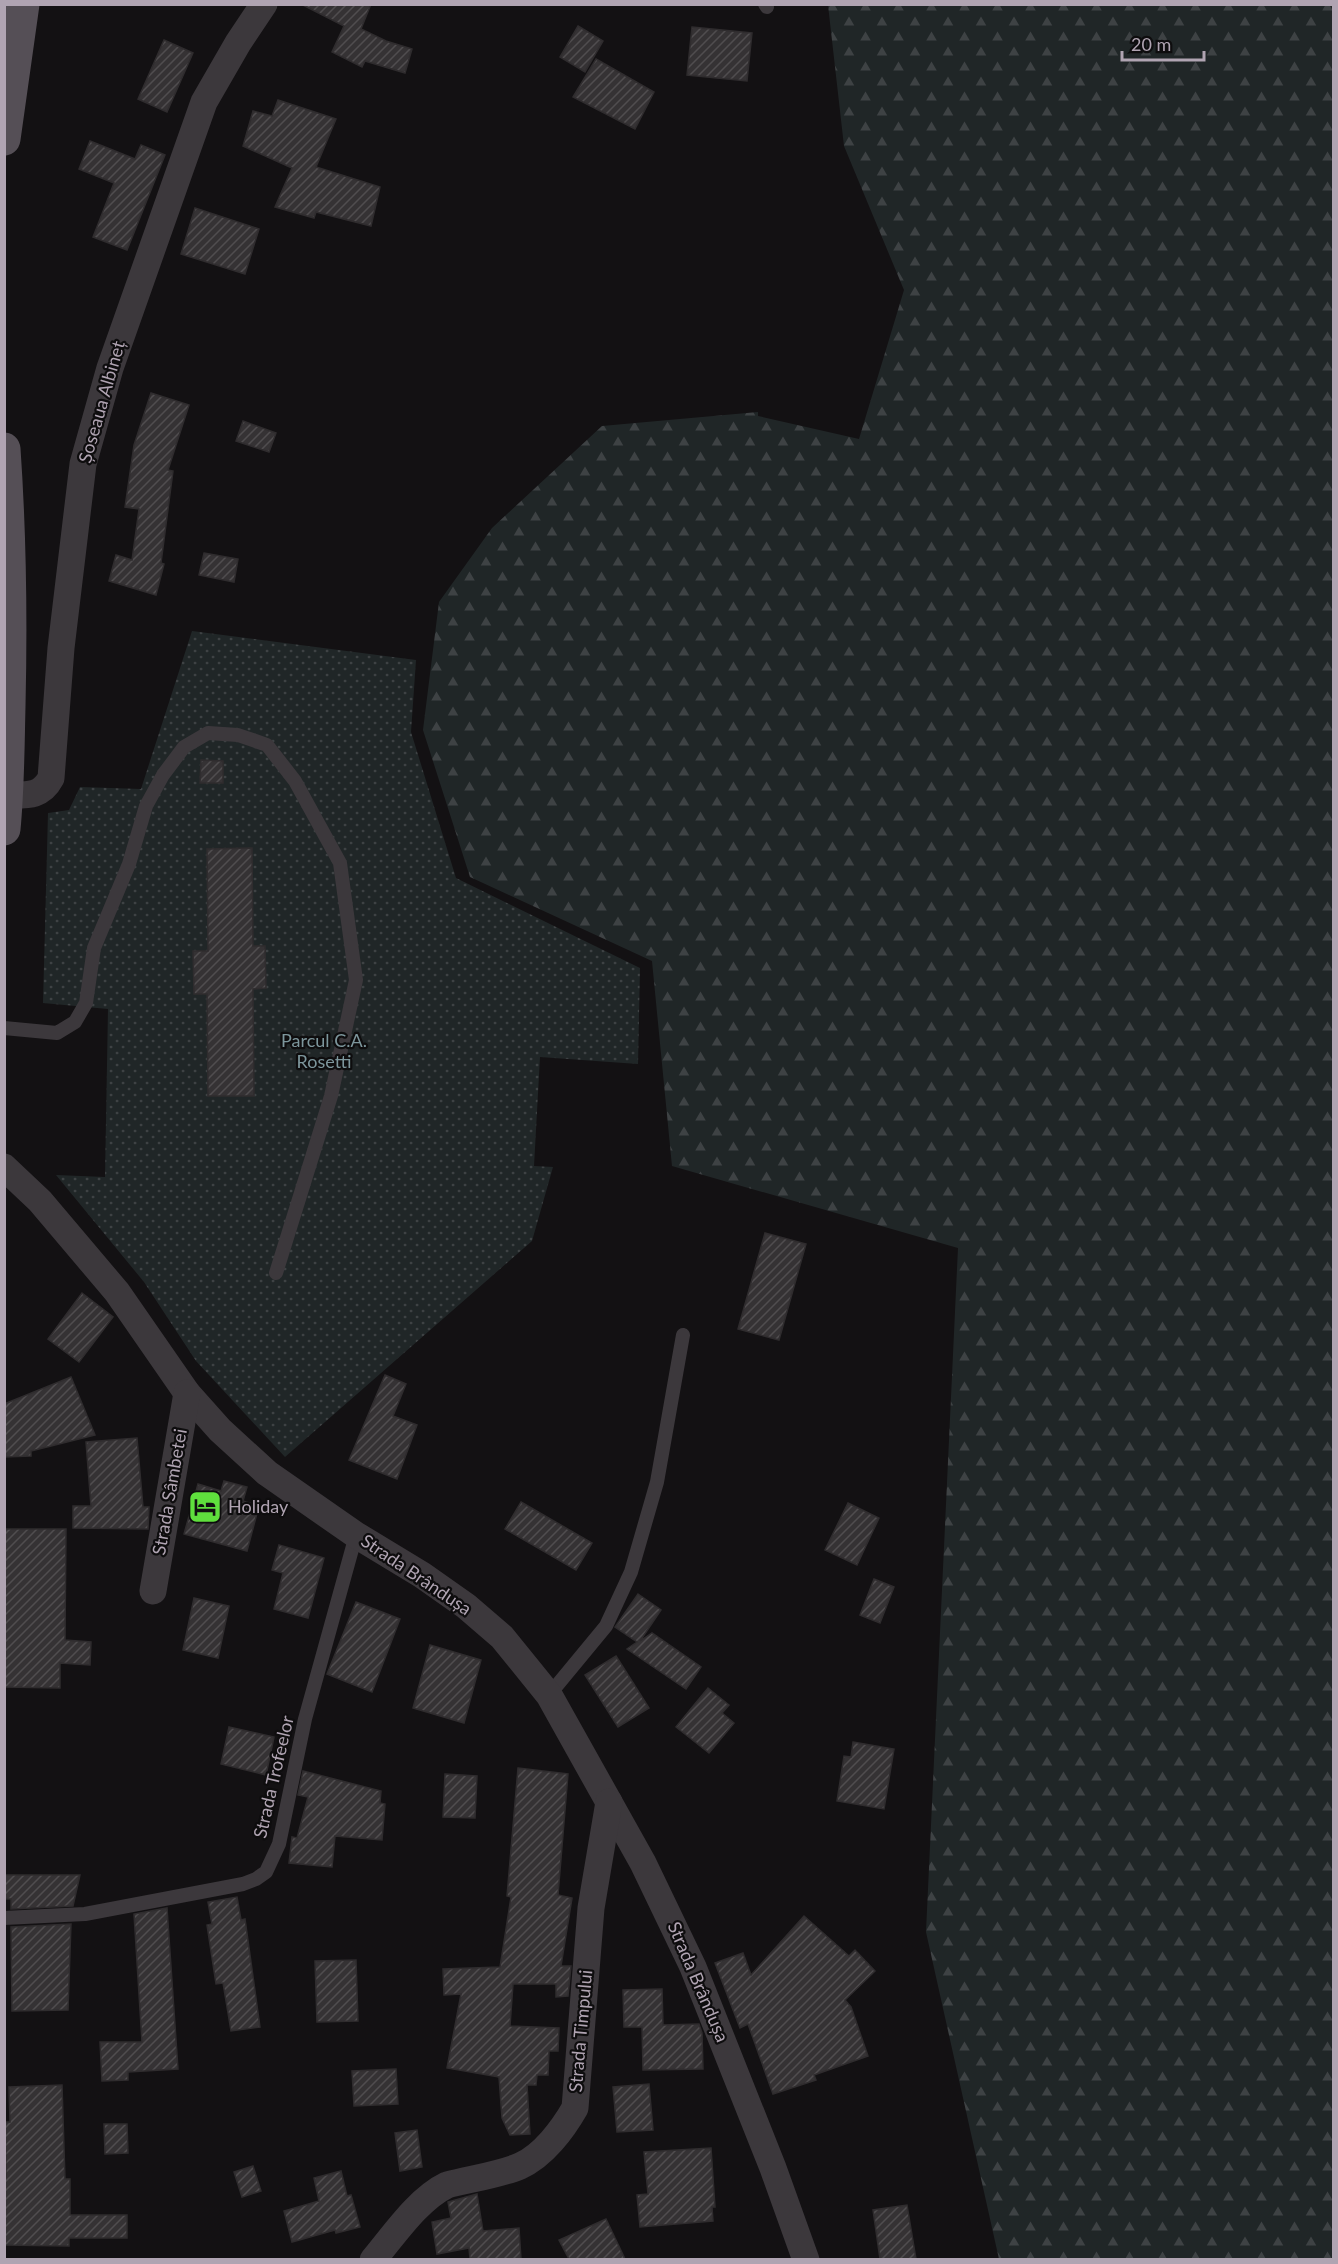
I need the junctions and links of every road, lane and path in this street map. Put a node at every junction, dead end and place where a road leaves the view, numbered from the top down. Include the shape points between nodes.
1 (23, 4) edge
2 (264, 4) edge
3 (4, 139) edge
4 (4, 449) edge
5 (8, 795) junction
6 (4, 829) edge
7 (4, 1028) edge
8 (4, 1167) edge
9 (276, 1273) dead end
10 (683, 1335) dead end
11 (187, 1393) junction
12 (356, 1535) junction
13 (153, 1591) dead end
14 (549, 1695) junction
15 (609, 1802) junction
16 (4, 1918) edge
17 (373, 2259) edge
18 (806, 2259) edge

1 - 3 main road
2 - 5 street, Șoseaua Albineț via 204,102 132,304 83,464 51,778 33,795
4 - 5 main road via 11,620
5 - 6 main road
7 - 9 lane via 57,1033 75,1022 86,1004 94,948 129,864 146,806 184,747 208,733 238,735 267,745 295,781 340,863 356,980 331,1096
8 - 11 street, Strada Brândușa via 40,1201 117,1292
10 - 14 lane via 657,1482 631,1572 606,1626
11 - 12 street, Strada Brândușa via 267,1473
11 - 13 street, Strada Sâmbetei
12 - 14 street, Strada Brândușa via 466,1606 502,1637
12 - 16 lane, Strada Trofeelor via 305,1719 279,1844 266,1872 243,1884 85,1914
14 - 15 street, Strada Brândușa
15 - 17 street, Strada Timpului via 591,1908 574,2108 565,2125 534,2158 520,2166 447,2185 425,2199
15 - 18 street, Strada Brândușa via 693,1967

